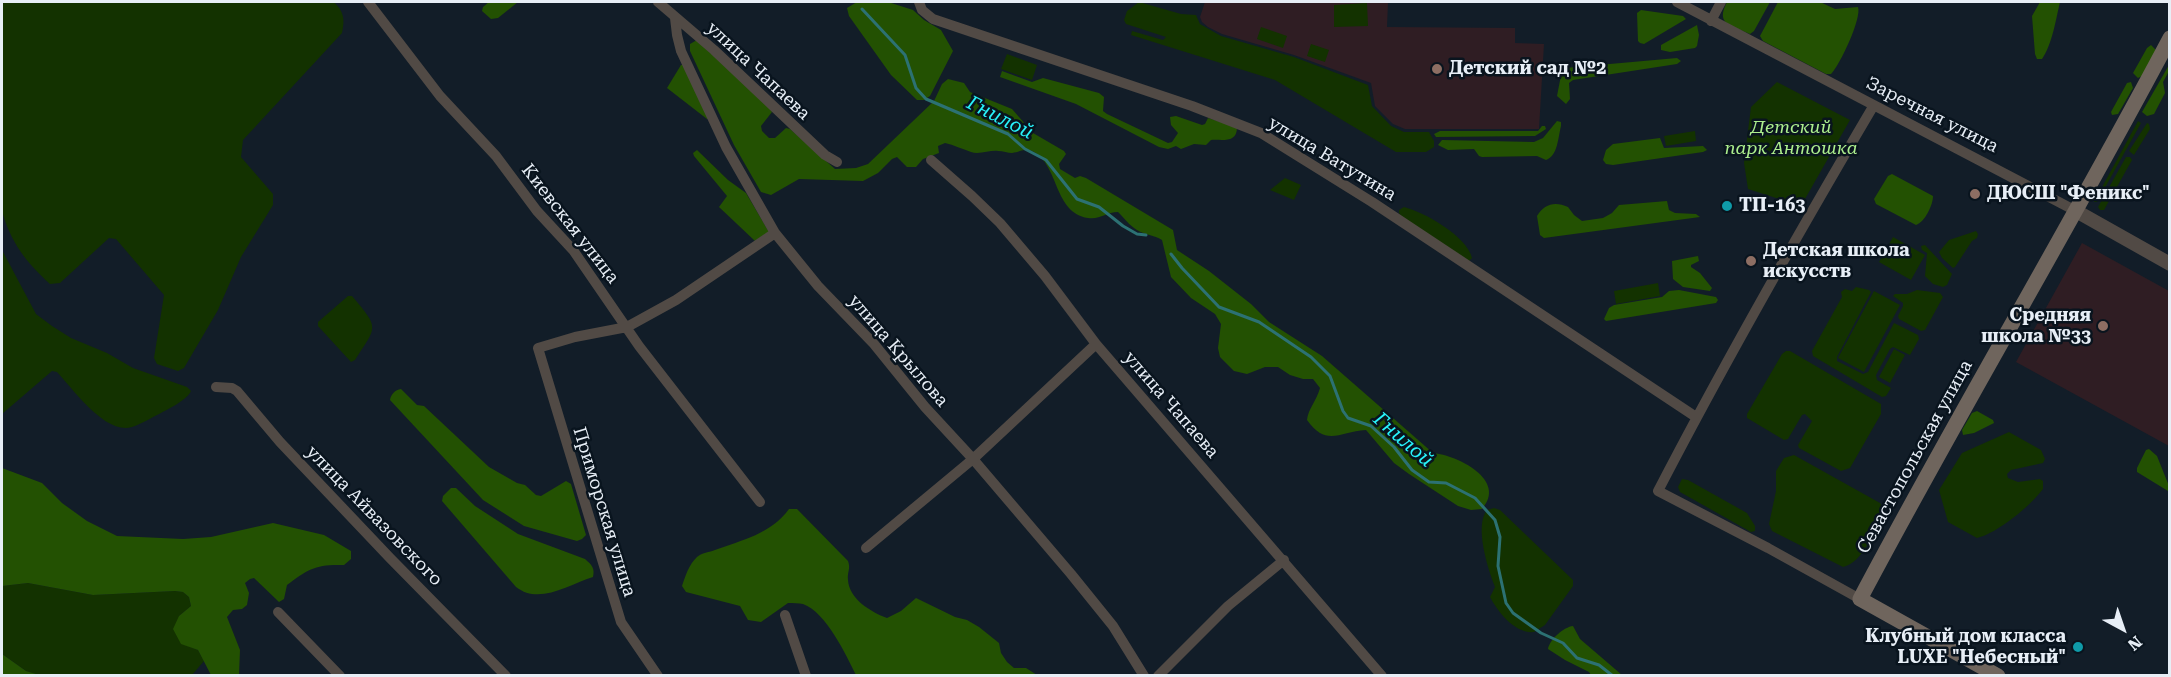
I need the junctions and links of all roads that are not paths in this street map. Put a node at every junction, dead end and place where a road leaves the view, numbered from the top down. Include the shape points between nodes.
1 (368, 2) edge
2 (658, 2) edge
3 (919, 2) edge
4 (1677, 2) edge
5 (1721, 2) edge
6 (675, 18) junction
7 (1711, 21) junction
8 (2169, 38) edge
9 (1874, 105) junction
10 (931, 160) dead end
11 (837, 162) dead end
12 (2076, 211) junction
13 (775, 233) junction
14 (2169, 264) edge
15 (627, 327) junction
16 (1096, 344) junction
17 (216, 387) dead end
18 (1696, 417) junction
19 (973, 459) junction
20 (760, 502) dead end
21 (866, 548) dead end
22 (1284, 560) junction
23 (1860, 599) junction
24 (278, 612) dead end
25 (785, 615) dead end
26 (340, 675) edge
27 (506, 675) edge
28 (657, 675) edge
29 (806, 675) edge
30 (1144, 675) edge
31 (1158, 675) edge
32 (1382, 675) edge
33 (1998, 675) edge

1 - 15 street, Киевская улица via 440,96 496,156 533,206 573,250
2 - 6 street, улица Чапаева
3 - 18 street, улица Ватутина via 933,19 1261,133
4 - 7 street, Заречная улица
5 - 7 street
6 - 11 street, улица Чапаева
6 - 13 street, улица Крылова via 683,56 726,147
7 - 9 street, Заречная улица
8 - 12 main road, Севастопольская улица
9 - 12 street, Заречная улица
9 - 18 street
10 - 16 street, улица Чапаева via 1000,223
12 - 14 street, Заречная улица
12 - 23 main road, Севастопольская улица
13 - 15 street via 676,300
13 - 19 street, улица Крылова
15 - 20 street, Киевская улица
15 - 28 street, Приморская улица via 538,348 621,622
16 - 19 street
16 - 22 street, улица Чапаева
17 - 27 street, улица Айвазовского via 237,390 280,442
18 - 23 street via 1658,491
19 - 21 street
19 - 30 street, улица Крылова via 1113,626
22 - 31 street via 1228,606
22 - 32 street, улица Чапаева
23 - 33 main road
24 - 26 street
25 - 29 street

